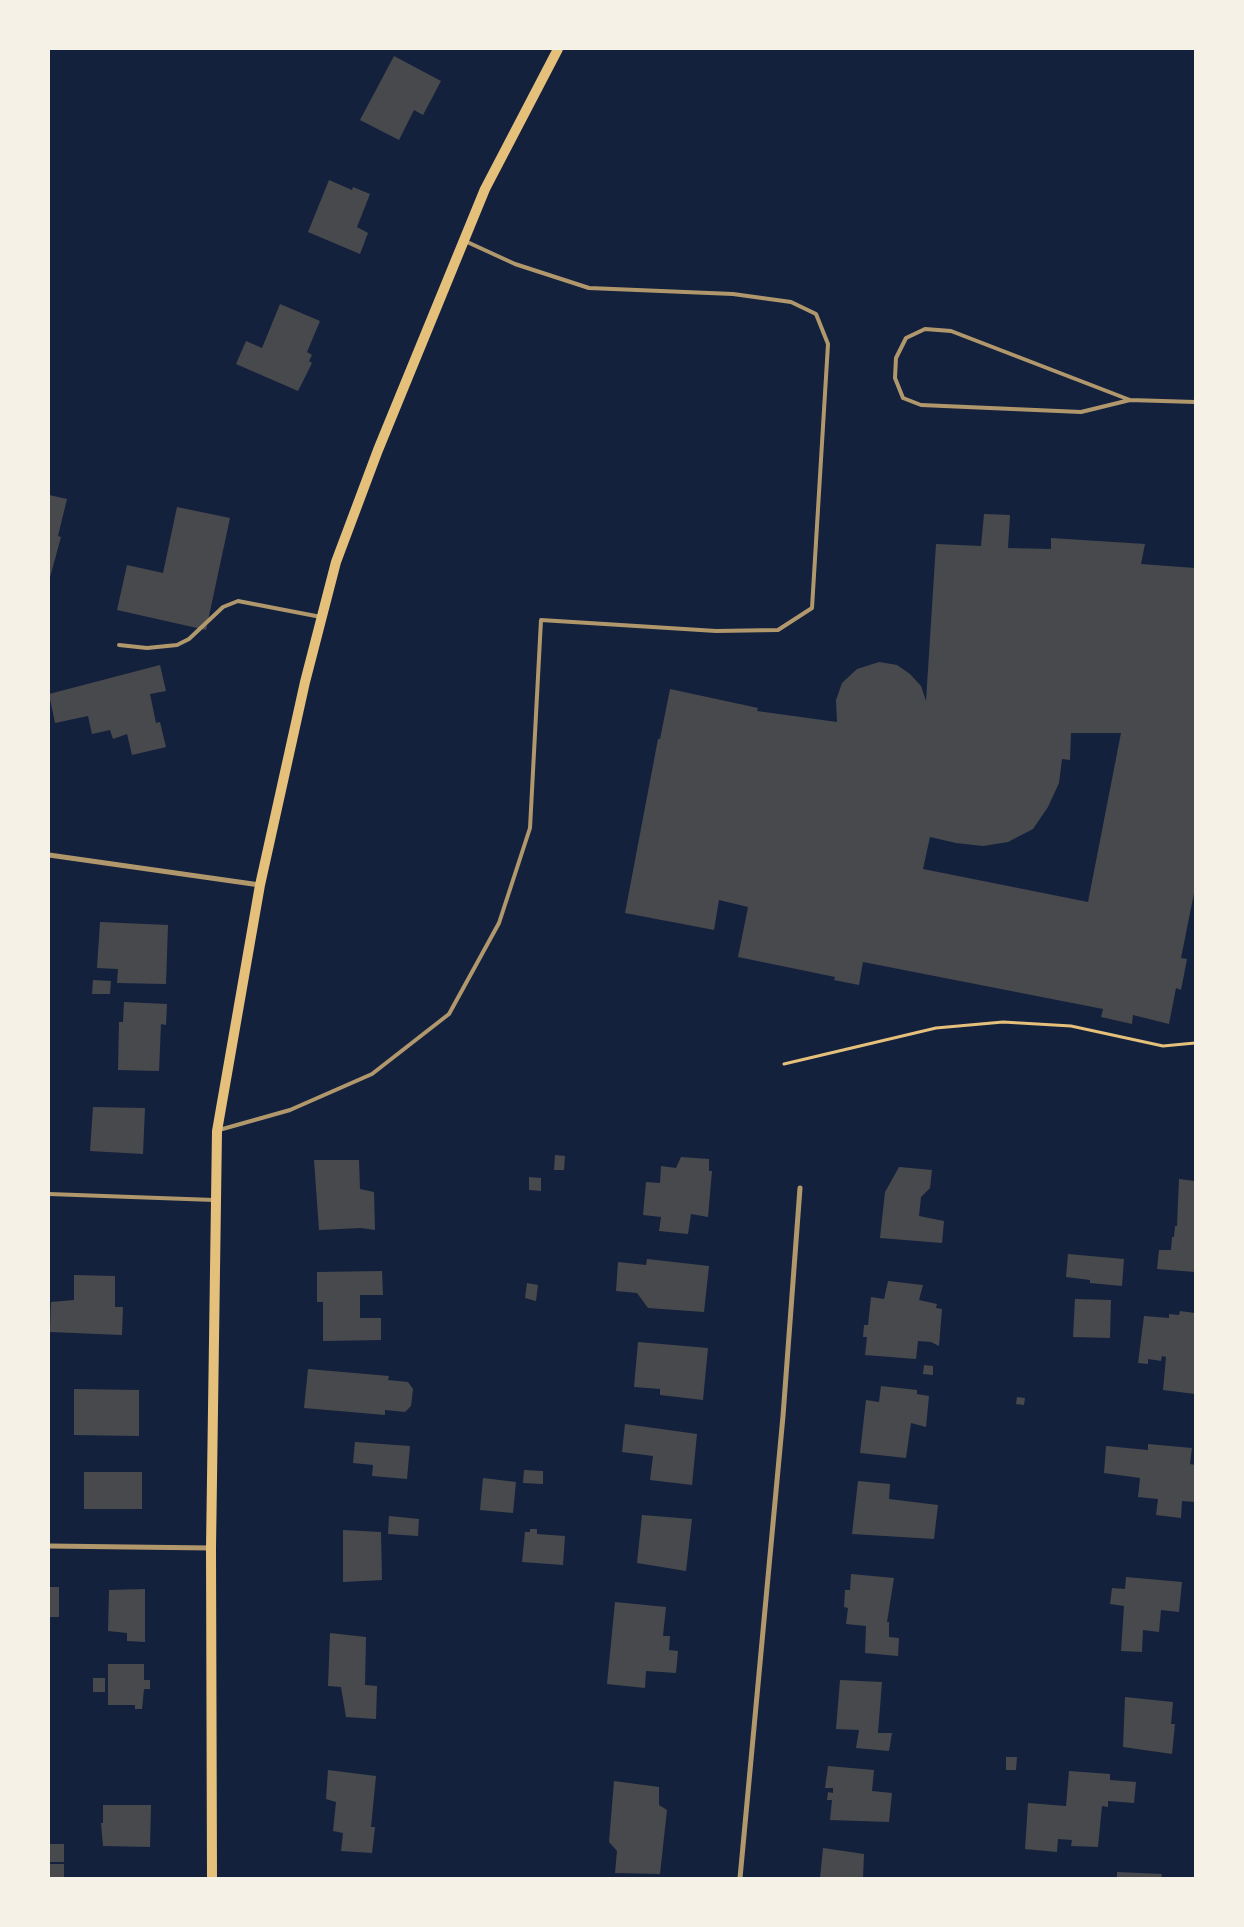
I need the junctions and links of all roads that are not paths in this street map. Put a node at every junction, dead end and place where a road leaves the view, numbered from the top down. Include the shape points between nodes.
1 (558, 49) edge
2 (463, 240) junction
3 (1130, 400) junction
4 (1195, 402) edge
5 (322, 617) junction
6 (119, 645) dead end
7 (49, 856) edge
8 (260, 885) junction
9 (217, 1131) junction
10 (800, 1188) dead end
11 (49, 1194) edge
12 (216, 1200) junction
13 (49, 1546) edge
14 (211, 1548) junction
15 (212, 1878) edge
16 (740, 1878) edge

1 - 2 main road via 485,189
2 - 5 main road via 374,459 336,562
2 - 9 lane via 515,264 589,288 732,294 791,302 816,314 828,344 812,608 778,630 716,631 541,620 530,828 499,923 448,1014 372,1074 290,1110
3 - 3 lane via 951,331 924,330 906,338 896,358 894,378 903,398 920,405 1081,412
3 - 4 lane
5 - 6 lane via 238,600 223,607 189,639 177,645 147,648
5 - 8 main road
7 - 8 street
8 - 9 main road
9 - 12 main road
10 - 16 street via 783,1416
11 - 12 lane
12 - 14 main road
13 - 14 street
14 - 15 main road

